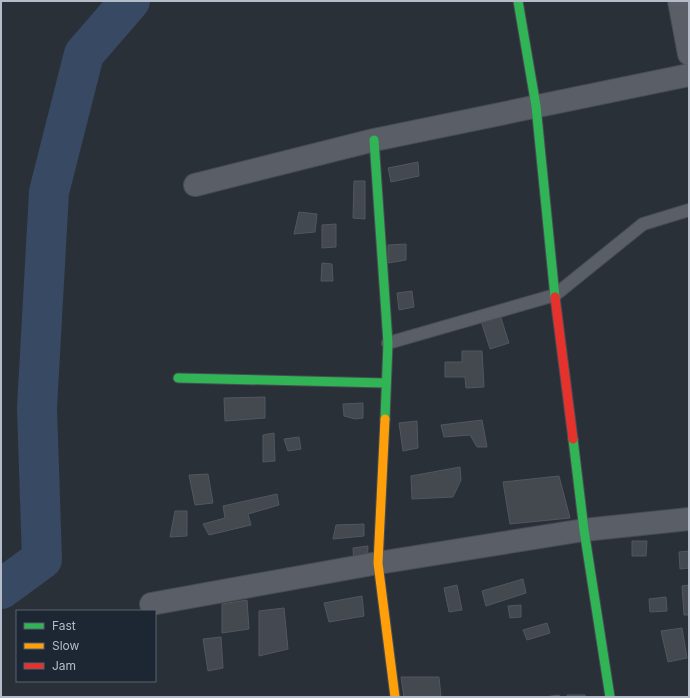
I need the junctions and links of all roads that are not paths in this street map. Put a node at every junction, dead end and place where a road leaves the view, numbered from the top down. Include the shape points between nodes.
1 (518, 1) edge
2 (679, 1) edge
3 (689, 54) edge
4 (689, 74) edge
5 (536, 106) junction
6 (374, 140) junction
7 (195, 185) dead end
8 (689, 210) edge
9 (555, 295) junction
10 (388, 343) junction
11 (178, 378) dead end
12 (386, 383) junction
13 (689, 519) edge
14 (584, 530) junction
15 (378, 564) junction
16 (151, 604) dead end
17 (395, 697) edge
18 (610, 697) edge

1 - 5 street
2 - 3 street
4 - 5 street
5 - 6 street
5 - 9 street
6 - 7 street
6 - 10 street
8 - 9 lane via 643,224
9 - 10 lane
9 - 14 street
10 - 12 street
11 - 12 street
12 - 15 street
13 - 14 street
14 - 15 street
14 - 18 street
15 - 16 street
15 - 17 street

